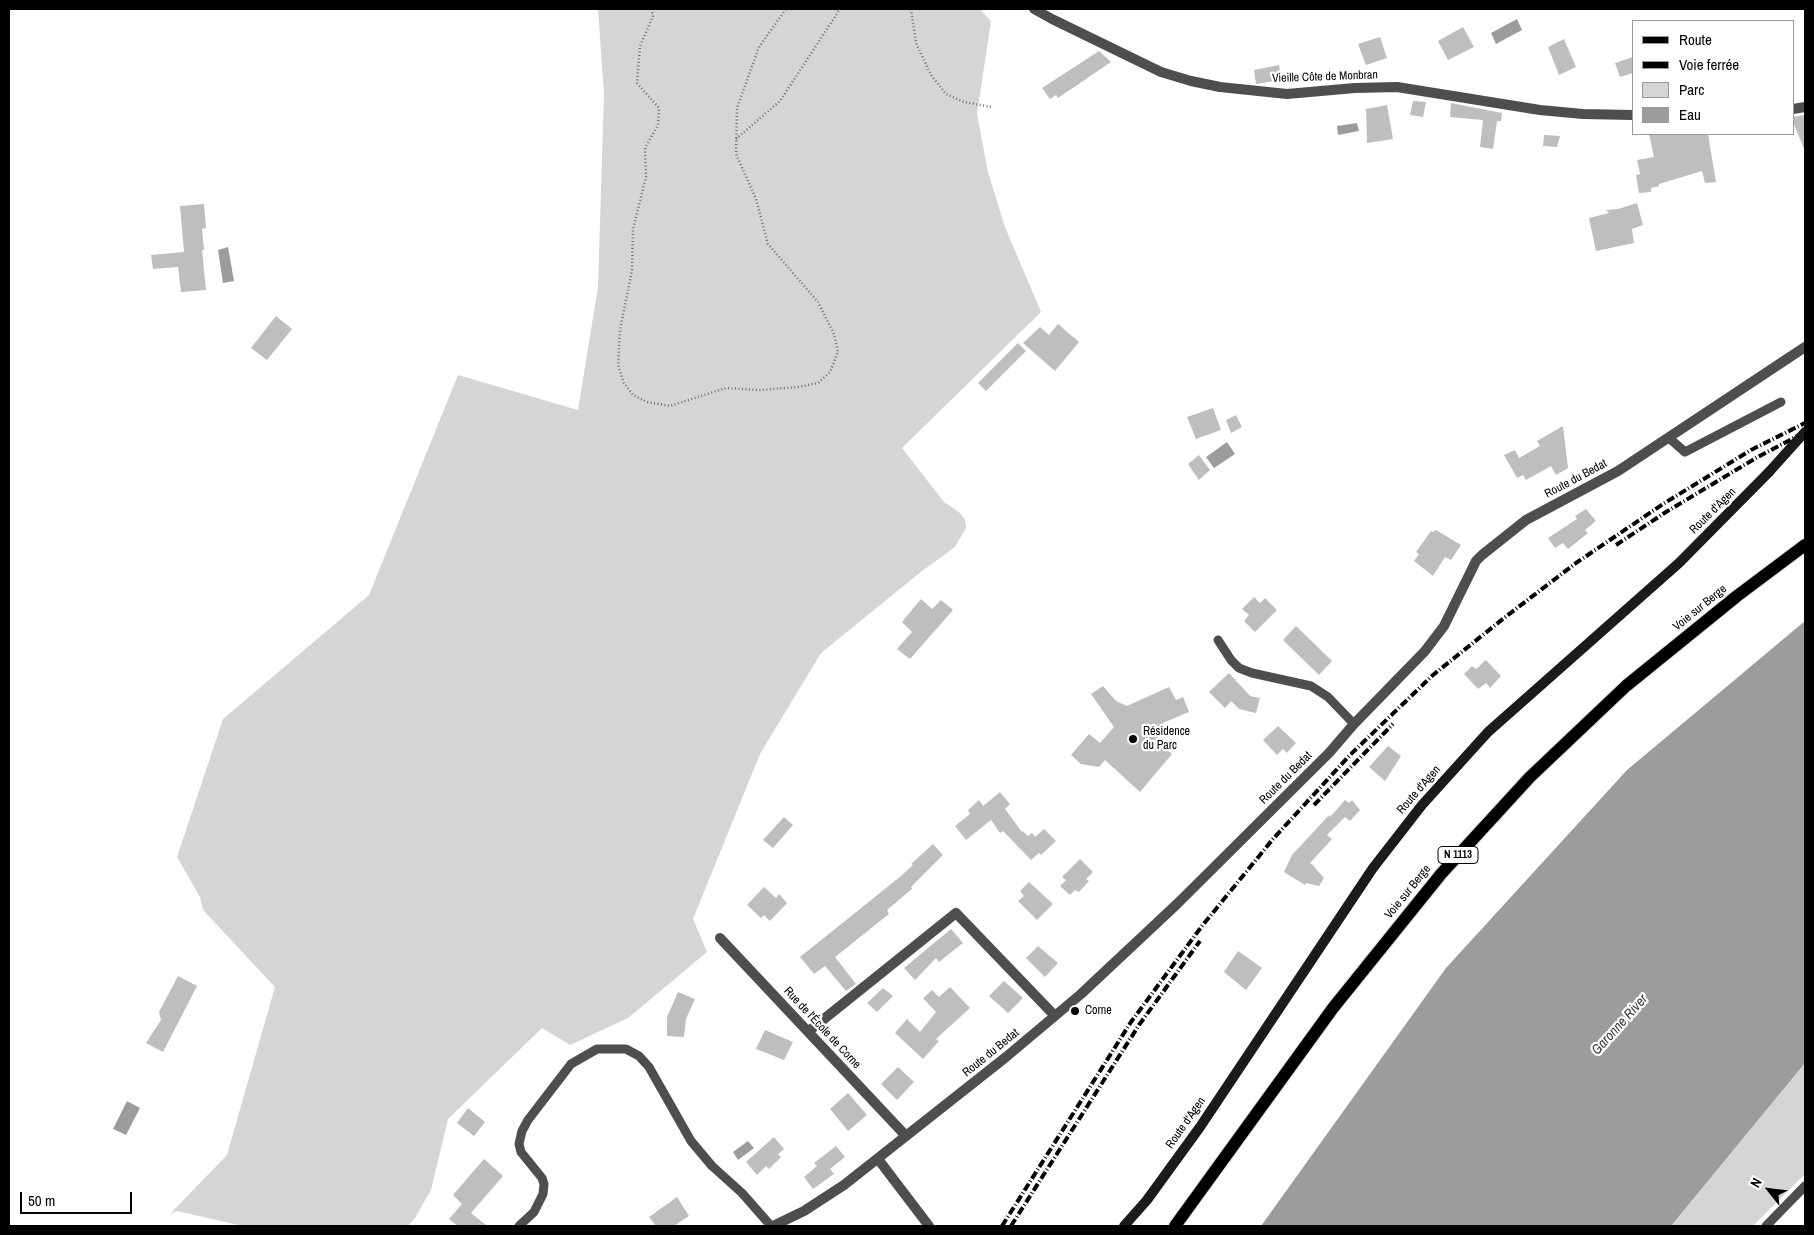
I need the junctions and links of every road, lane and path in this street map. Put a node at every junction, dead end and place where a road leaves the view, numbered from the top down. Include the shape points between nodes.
1 (651, 9) edge
2 (786, 9) edge
3 (840, 9) edge
4 (910, 9) edge
5 (1034, 9) edge
6 (992, 107) dead end
7 (1632, 115) edge
8 (736, 139) junction
9 (1805, 348) edge
10 (1781, 402) dead end
11 (1805, 432) edge
12 (1669, 438) junction
13 (1805, 545) edge
14 (1218, 640) dead end
15 (1354, 724) junction
16 (720, 938) dead end
17 (1055, 1016) junction
18 (809, 1031) junction
19 (906, 1136) junction
20 (878, 1159) junction
21 (1805, 1186) edge
22 (519, 1226) edge
23 (772, 1226) edge
24 (928, 1226) edge
25 (1124, 1226) edge
26 (1175, 1226) edge
27 (1766, 1226) edge

1 - 8 path via 653,16 640,46 637,83 658,108 658,125 645,148 646,177 633,229 632,270 620,330 618,365 624,383 633,395 647,402 670,406 726,388 759,390 818,383 830,372 838,352 834,334 818,302 768,244 756,199 736,154
2 - 8 path via 759,47 737,108
3 - 8 path via 780,102
4 - 6 path via 916,43 931,75 946,94 964,102
5 - 7 street, Vieille Côte de Monbran via 1161,72 1220,87 1287,94 1397,88 1540,110
9 - 12 street, Route du Bedat
10 - 12 lane via 1685,452
11 - 25 main road, Route d'Agen, bridge via 1679,563 1488,732 1422,805 1372,868 1200,1127
12 - 15 street, Route du Bedat via 1618,471 1526,520 1482,555 1444,626 1425,651
13 - 26 main road, Voie sur Berge / N 1113 via 1736,596 1626,686 1530,777 1441,874 1333,1008
14 - 15 lane via 1239,668 1311,686
15 - 17 street, Route du Bedat via 1177,904
16 - 18 street, Rue de l'École de Corne
17 - 18 street via 956,913
17 - 19 street, Route du Bedat
18 - 19 street, Rue de l'École de Corne
19 - 20 street, Route du Bedat
20 - 23 street, Route du Bedat via 820,1201
20 - 24 street
21 - 27 lane
22 - 23 lane via 534,1212 544,1184 521,1152 519,1144 528,1120 571,1064 597,1049 626,1048 649,1067 691,1141

